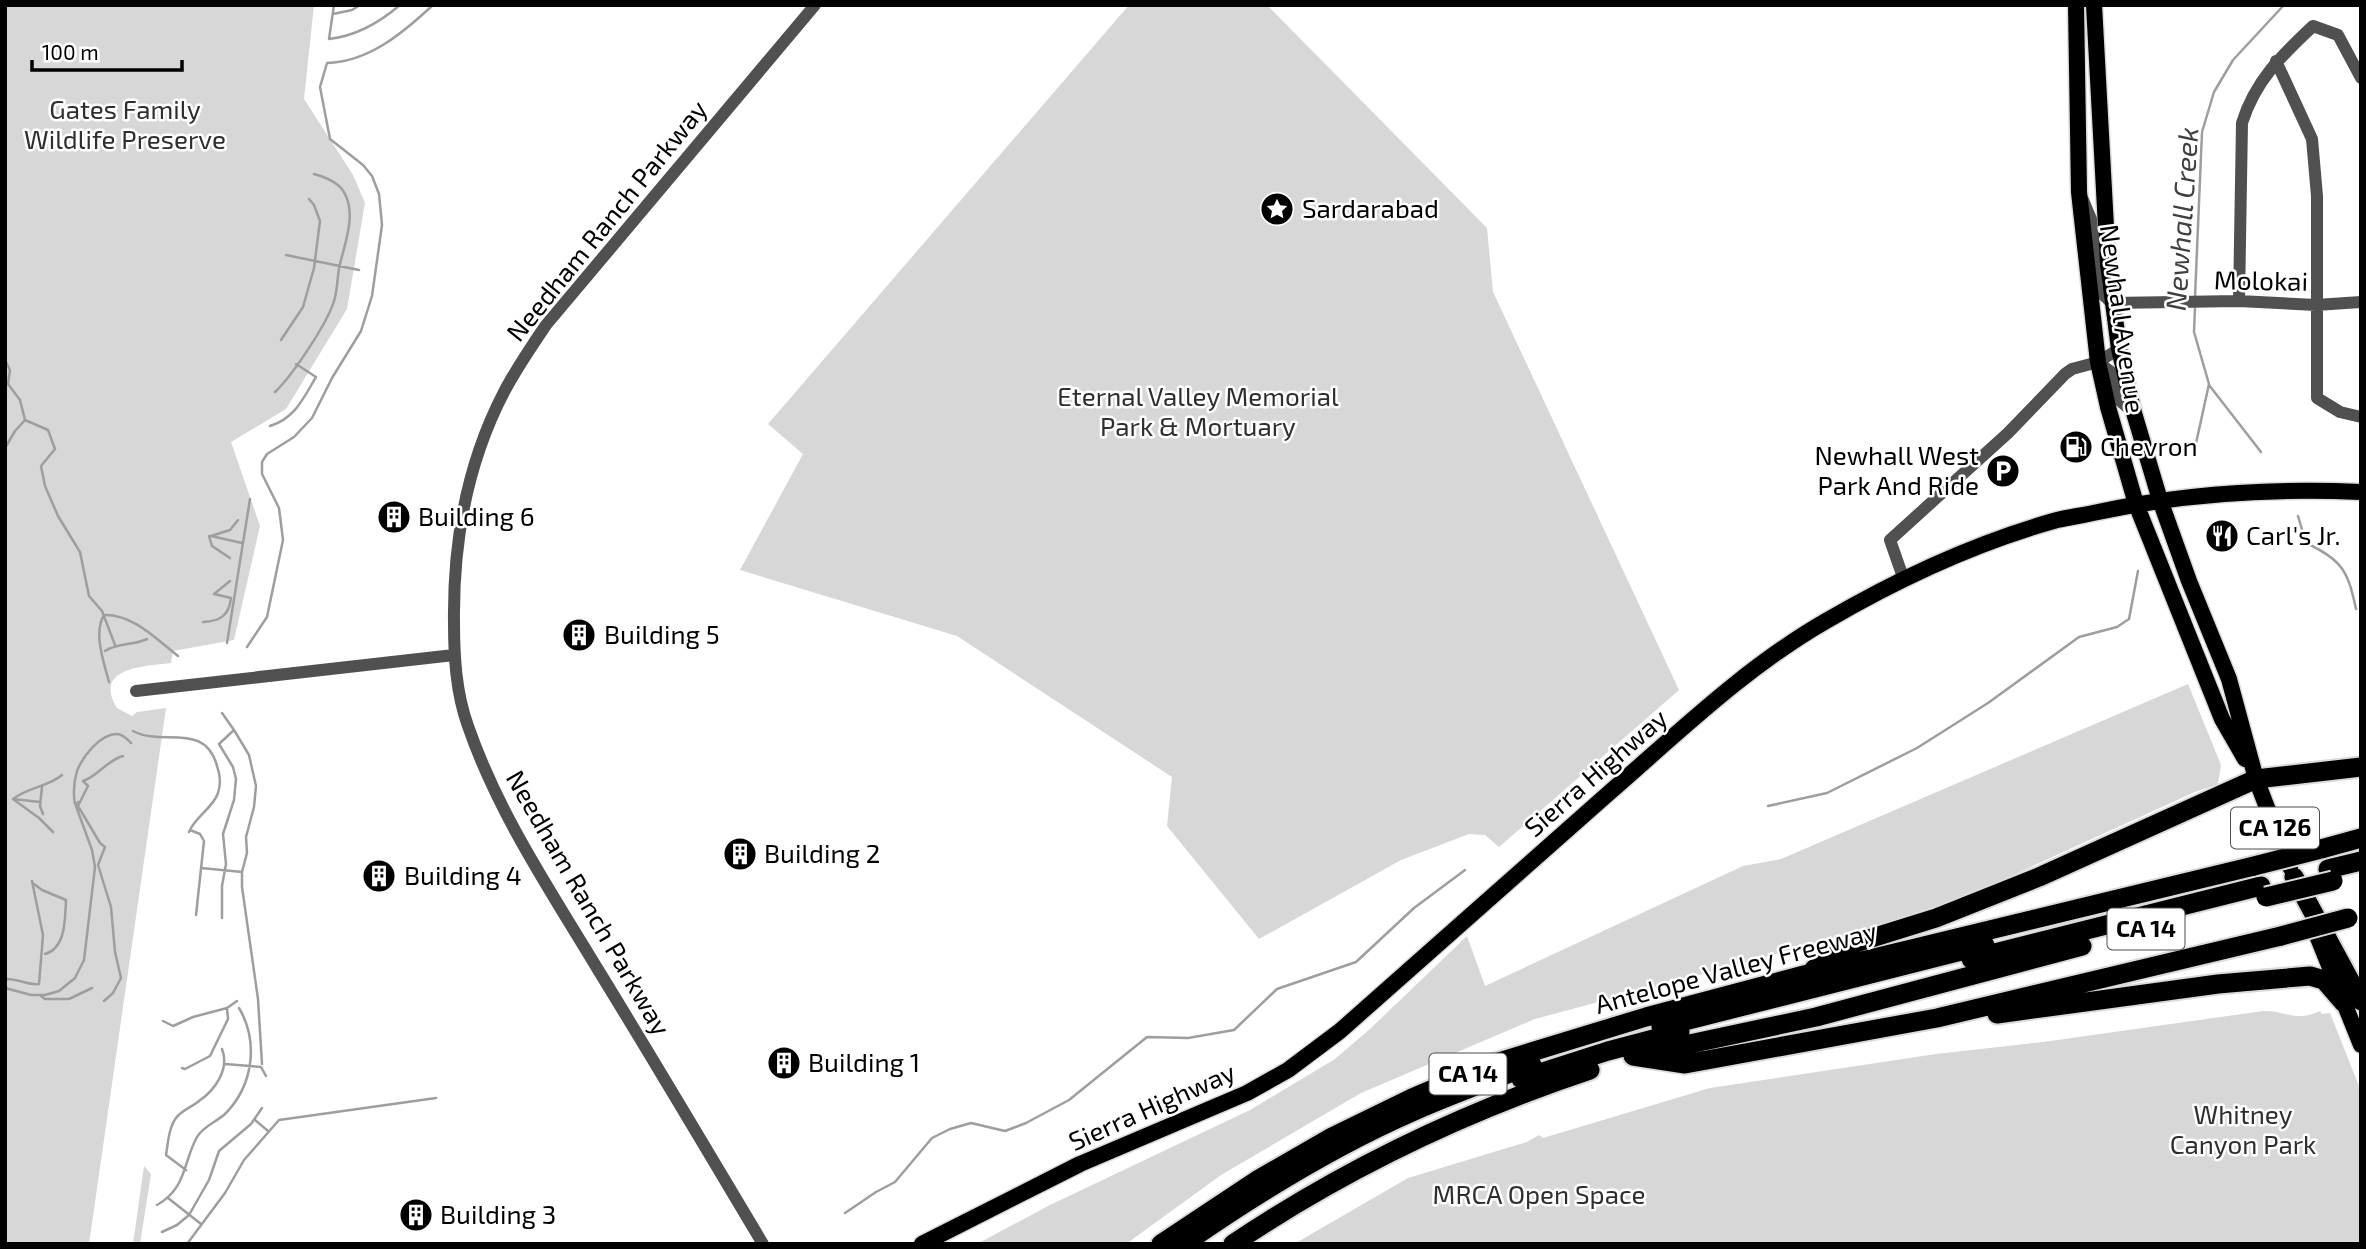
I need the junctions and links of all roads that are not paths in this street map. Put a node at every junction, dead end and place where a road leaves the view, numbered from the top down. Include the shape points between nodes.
1 (815, 5) edge
2 (2076, 5) edge
3 (2094, 5) edge
4 (2276, 61) junction
5 (2361, 78) edge
6 (2080, 192) junction
7 (2239, 301) junction
8 (2361, 302) edge
9 (2112, 303) junction
10 (2316, 305) junction
11 (2119, 349) junction
12 (2098, 362) junction
13 (2134, 413) junction
14 (2361, 416) edge
15 (2361, 492) edge
16 (2160, 500) junction
17 (2136, 504) junction
18 (1904, 580) junction
19 (454, 655) junction
20 (136, 691) dead end
21 (2361, 767) edge
22 (2256, 779) junction
23 (2361, 838) edge
24 (2361, 849) edge
25 (2361, 861) edge
26 (2327, 864) junction
27 (2361, 875) edge
28 (2294, 877) joint
29 (2259, 881) junction
30 (2354, 917) edge
31 (1804, 975) junction
32 (2352, 1002) edge
33 (1937, 1018) junction
34 (2361, 1045) edge
35 (1633, 1056) junction
36 (763, 1244) edge
37 (922, 1244) edge
38 (1161, 1244) edge
39 (1184, 1244) edge
40 (1200, 1244) edge
41 (1233, 1244) edge

1 - 19 street, Needham Ranch Parkway via 546,325 503,394 474,465 461,516 453,593
2 - 6 main road, Newhall Avenue
3 - 9 main road, Newhall Avenue
4 - 5 street via 2313,26 2338,35
4 - 7 street via 2249,100 2242,123
4 - 10 street via 2312,139 2317,196
6 - 9 street via 2091,219 2097,289
6 - 12 main road, Newhall Avenue
7 - 9 street, Molokai
7 - 10 street, Molokai
8 - 10 street, Molokai
9 - 11 main road, Newhall Avenue
10 - 14 street via 2317,398 2340,412
11 - 12 street
11 - 13 main road, Newhall Avenue
12 - 13 street via 2111,372 2119,400
12 - 17 main road, Newhall Avenue
12 - 18 street via 2065,374 2008,433 1890,540
13 - 16 main road, Newhall Avenue
15 - 16 main road, Sierra Highway via 2299,489
16 - 17 main road, Sierra Highway
16 - 22 main road, Newhall Avenue via 2229,679
17 - 18 main road, Sierra Highway via 2057,520 1958,555
17 - 22 main road, Newhall Avenue via 2222,719
18 - 37 main road, Sierra Highway via 1826,621 1709,705 1340,1031 1288,1070 1225,1104 1080,1164
19 - 20 street
19 - 36 street, Needham Ranch Parkway via 467,723 506,816
21 - 22 highway
22 - 28 main road, Newhall Avenue / CA 126
22 - 31 highway via 2039,877 1936,918 1846,946
23 - 26 highway, Antelope Valley Freeway / CA 14
24 - 26 highway
25 - 26 highway
26 - 27 highway, Antelope Valley Freeway / CA 14
26 - 29 highway, Antelope Valley Freeway / CA 14, bridge
26 - 29 highway, Antelope Valley Freeway / CA 14, bridge
28 - 32 highway
29 - 31 highway, Antelope Valley Freeway / CA 14
29 - 35 highway, Antelope Valley Freeway / CA 14 via 1816,1017
29 - 39 highway via 1666,1025 1533,1065 1357,1139 1285,1178
29 - 40 highway via 1537,1073 1388,1135
30 - 33 highway, bridge
31 - 38 highway, Antelope Valley Freeway / CA 14 via 1646,1017 1452,1081 1370,1117 1296,1157
32 - 33 highway via 2324,980 2310,976
32 - 34 main road
33 - 35 highway via 1685,1064
35 - 41 highway, Antelope Valley Freeway / CA 14 via 1428,1133 1319,1191

